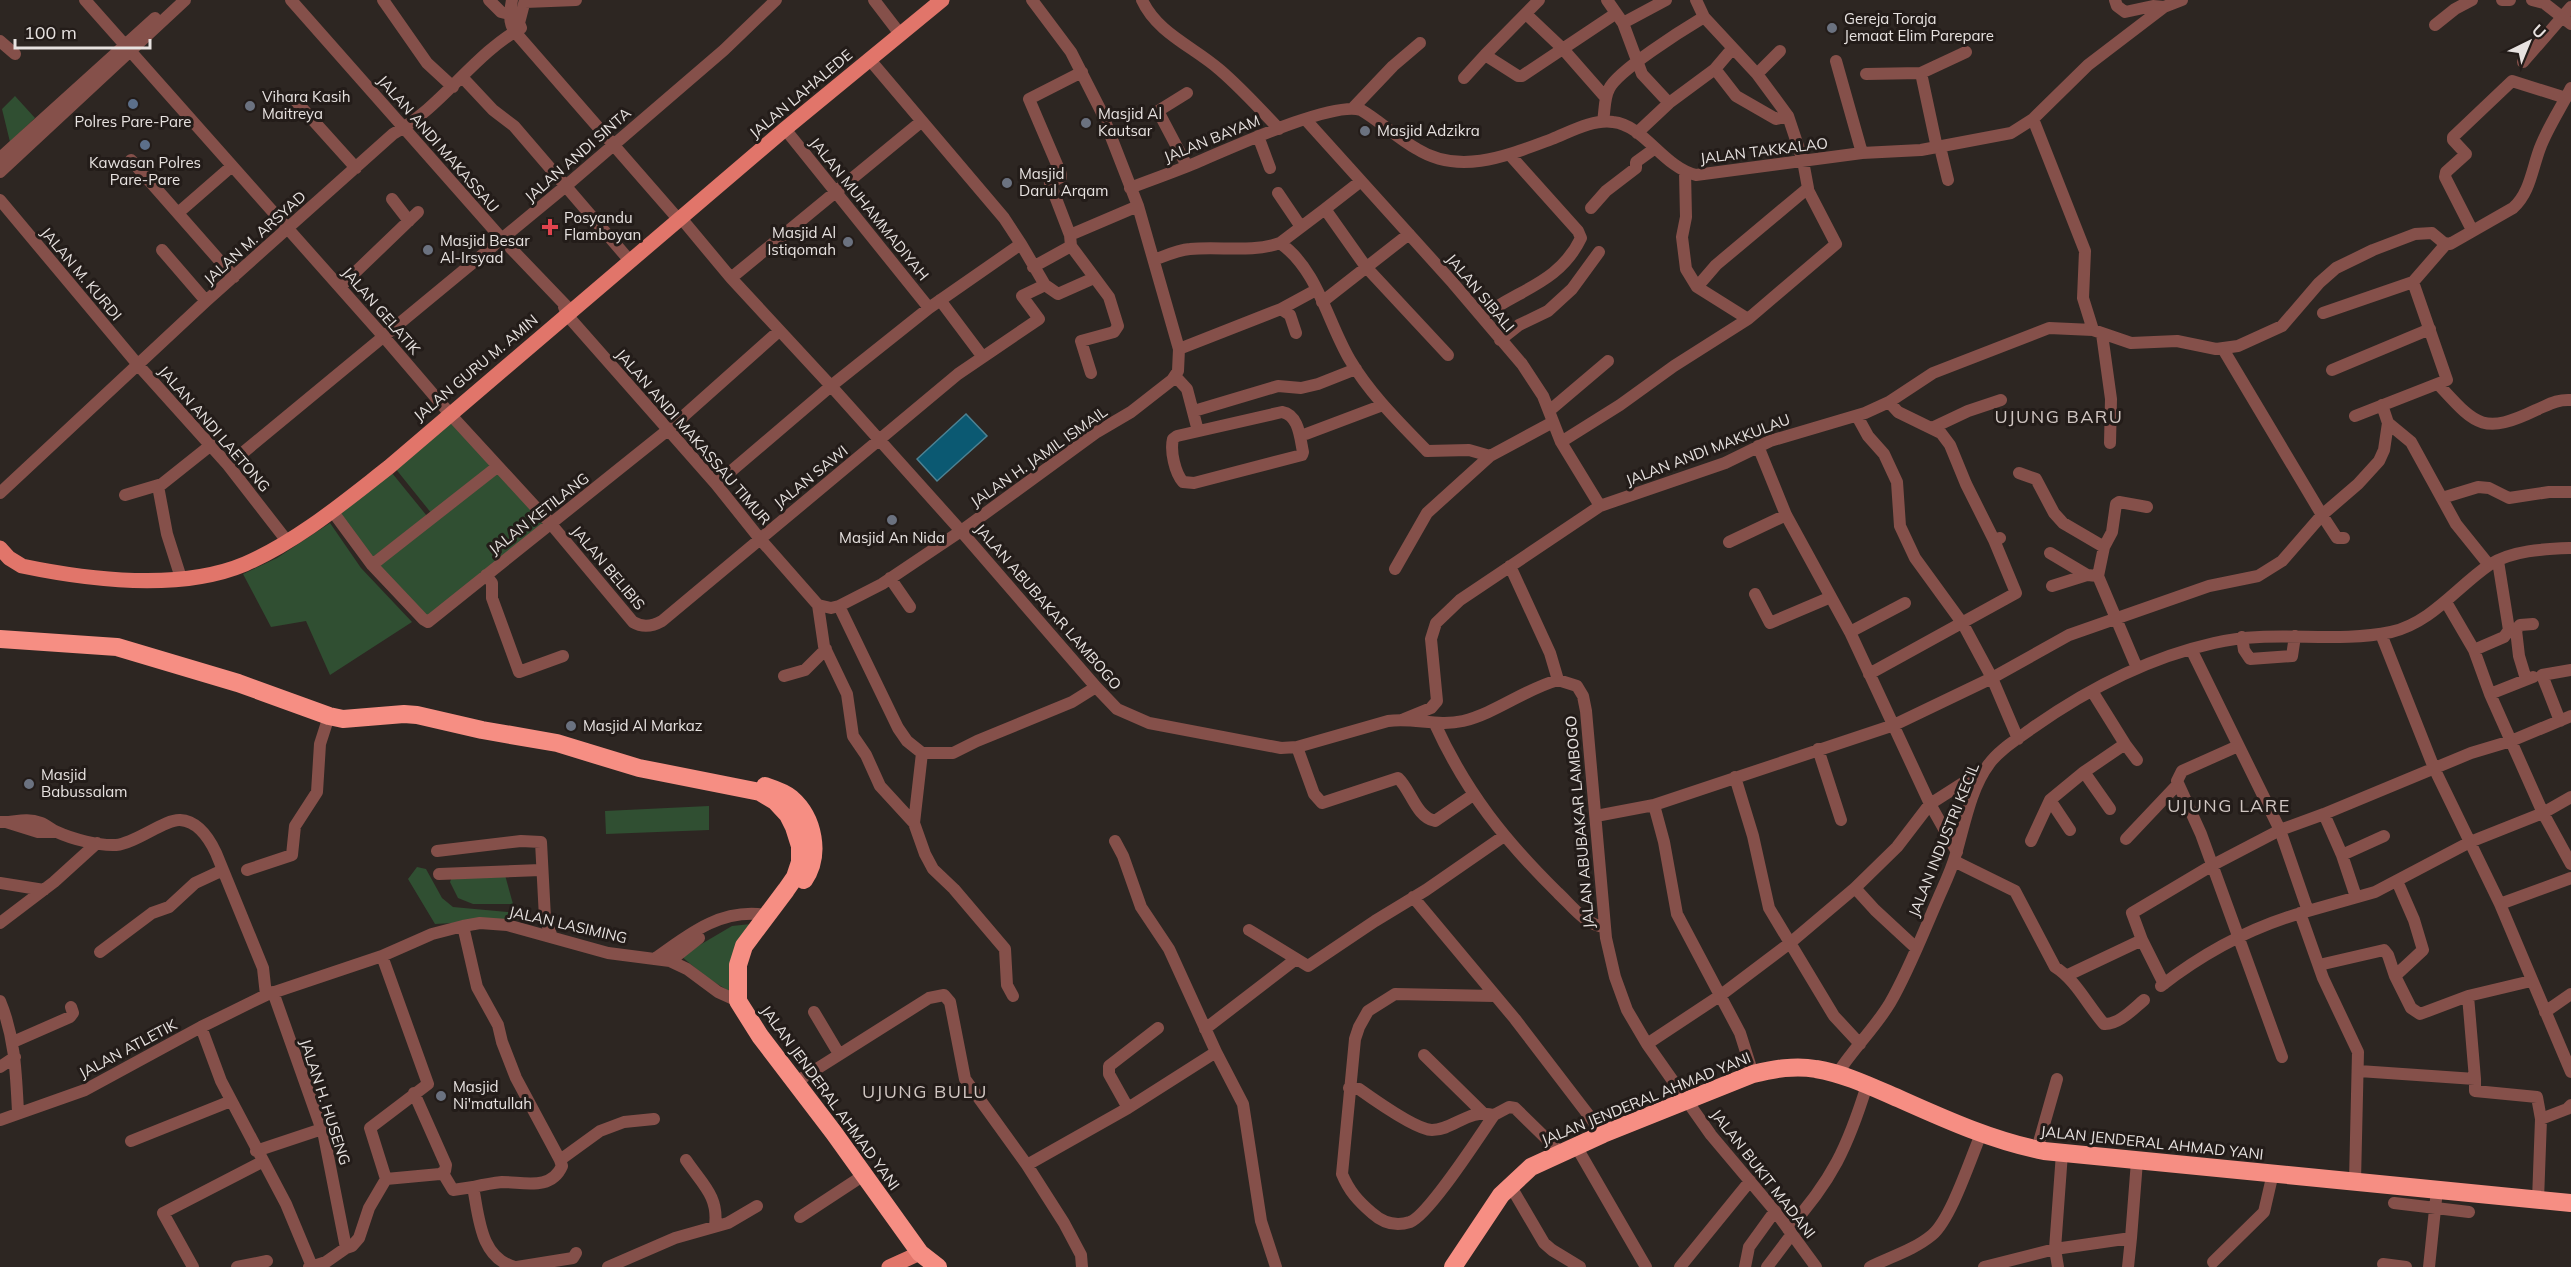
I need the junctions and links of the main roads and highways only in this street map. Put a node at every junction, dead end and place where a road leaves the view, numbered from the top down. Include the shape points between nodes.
1 (942, 0) edge
2 (681, 218) joint
3 (0, 548) edge
4 (0, 639) edge
5 (2571, 1203) edge
6 (927, 1263) edge
7 (889, 1267) edge
8 (1453, 1267) edge

1 - 2 main road, JALAN LAHALEDE
2 - 3 main road, JALAN GURU M. AMIN via 333,512 244,564 207,576 143,581 32,568 15,563
4 - 6 highway, JALAN JENDERAL AHMAD YANI via 117,647 238,683 329,716 343,719 417,715 556,743 639,768 760,792 775,801 788,815 800,846 800,862 795,877 744,946 738,965 738,1000 760,1036
5 - 8 highway, JALAN JENDERAL AHMAD YANI via 2037,1149 1981,1134 1837,1074 1815,1069 1776,1069 1687,1099 1531,1167 1501,1194
6 - 7 main road

